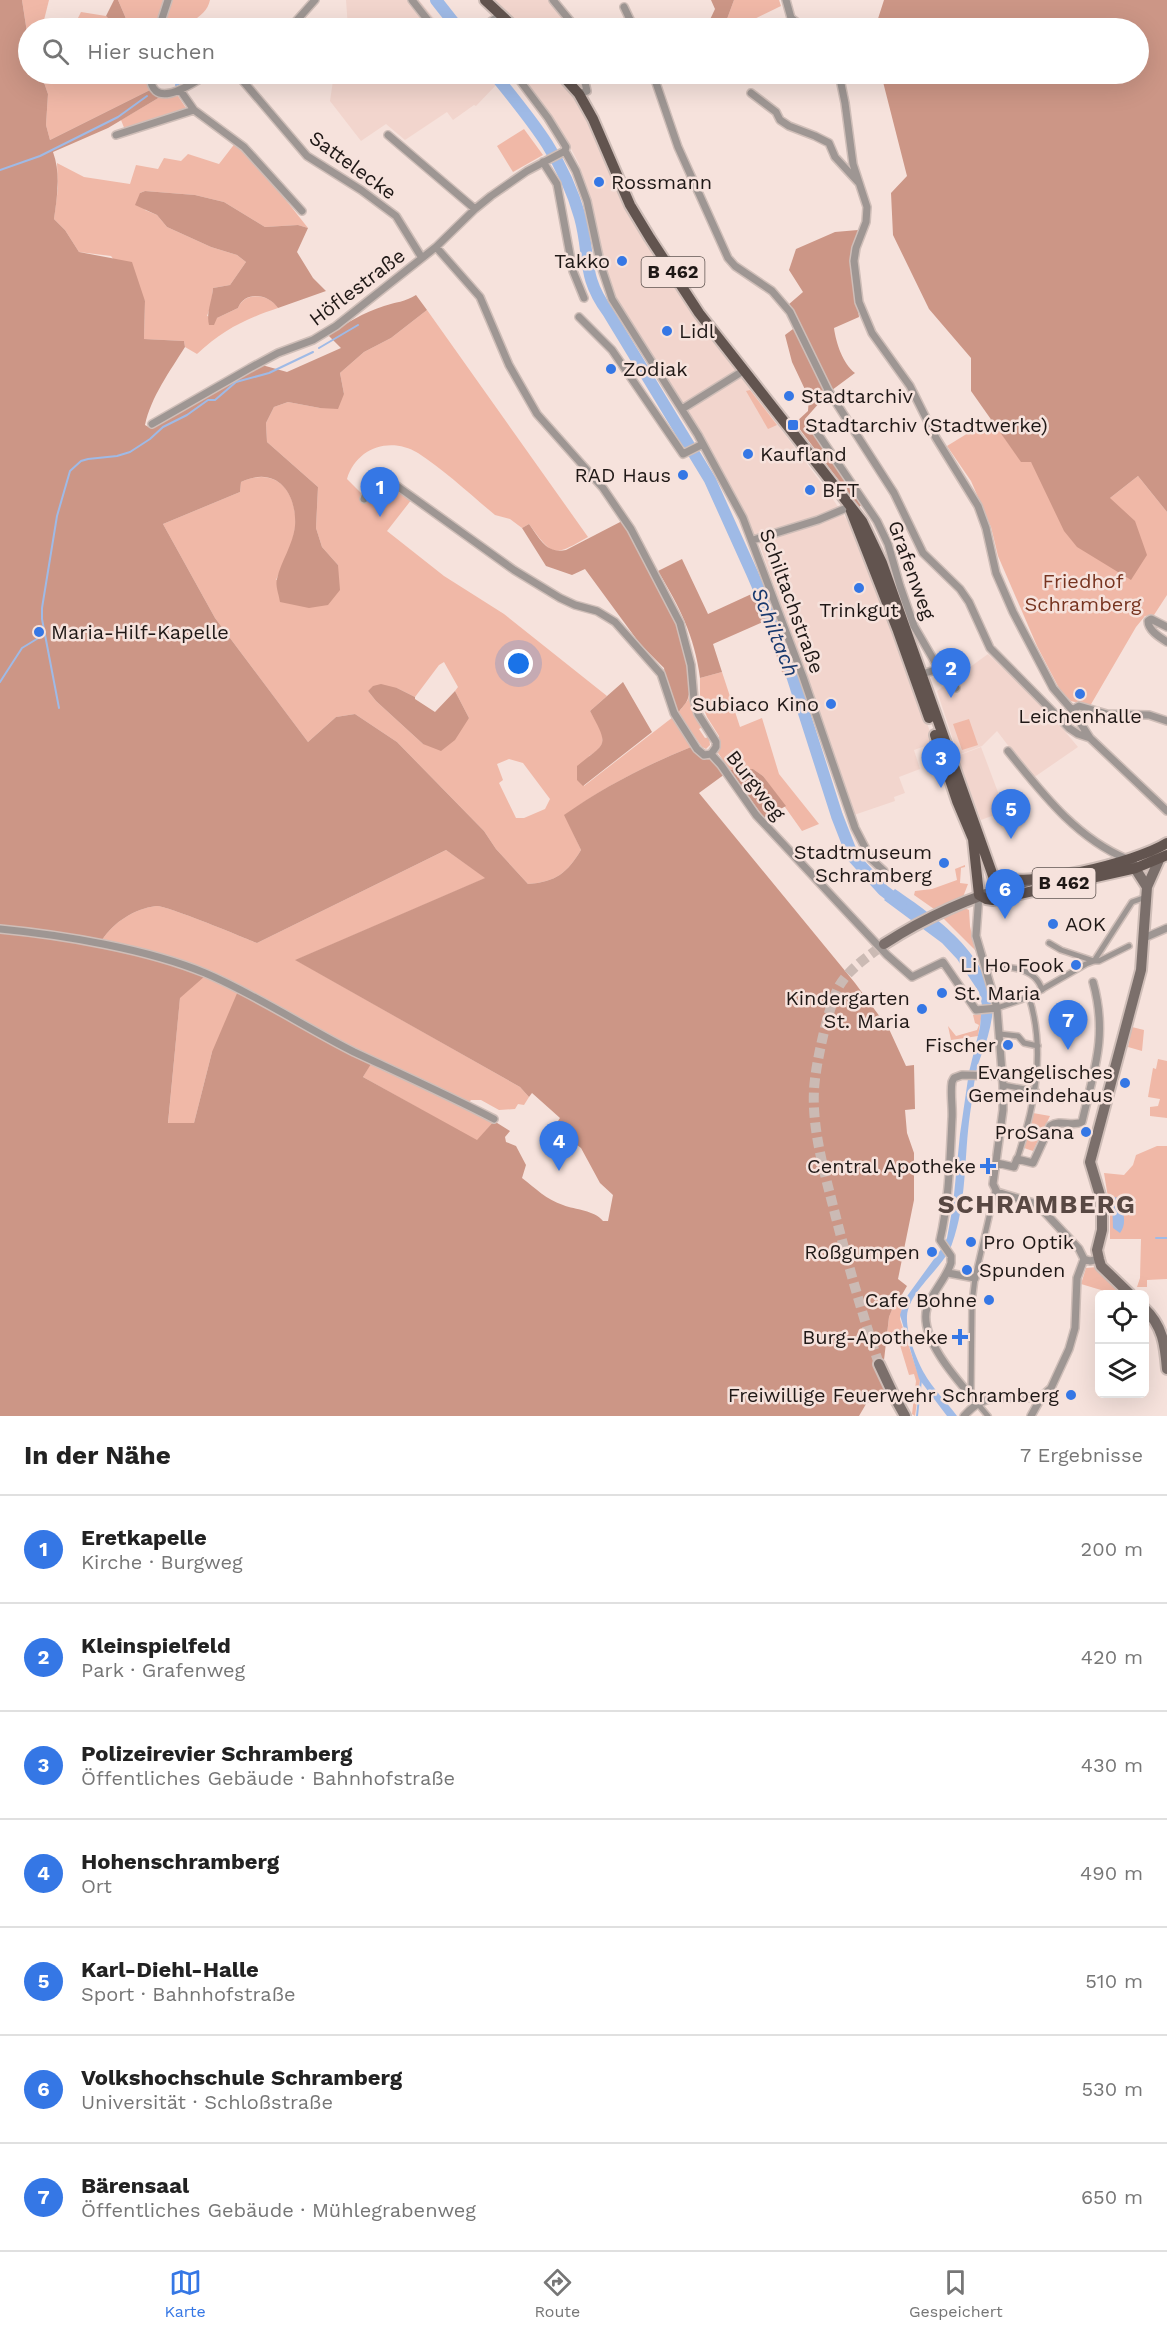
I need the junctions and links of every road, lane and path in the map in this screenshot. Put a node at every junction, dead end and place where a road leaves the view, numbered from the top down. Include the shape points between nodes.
1 (168, 0) edge
2 (315, 0) edge
3 (412, 0) edge
4 (485, 0) edge
5 (554, 0) edge
6 (786, 0) edge
7 (624, 7) dead end
8 (500, 15) junction
9 (162, 18) edge
10 (299, 18) edge
11 (426, 18) edge
12 (496, 18) edge
13 (503, 18) edge
14 (568, 18) edge
15 (629, 18) edge
16 (791, 18) edge
17 (152, 84) edge
18 (190, 84) edge
19 (246, 84) edge
20 (522, 84) edge
21 (570, 84) edge
22 (587, 84) edge
23 (656, 84) edge
24 (841, 84) edge
25 (180, 90) junction
26 (750, 93) dead end
27 (579, 94) junction
28 (194, 110) junction
29 (116, 135) dead end
30 (388, 135) dead end
31 (562, 152) junction
32 (546, 161) junction
33 (858, 182) junction
34 (475, 209) junction
35 (302, 211) dead end
36 (436, 248) junction
37 (422, 258) junction
38 (584, 298) dead end
39 (579, 316) dead end
40 (743, 371) junction
41 (682, 409) junction
42 (152, 424) dead end
43 (812, 425) dead end
44 (700, 445) junction
45 (364, 499) dead end
46 (849, 507) junction
47 (753, 540) junction
48 (1167, 627) edge
49 (1167, 642) edge
50 (939, 669) junction
51 (918, 675) junction
52 (956, 688) dead end
53 (1072, 710) junction
54 (1167, 721) edge
55 (1090, 738) junction
56 (1008, 752) dead end
57 (711, 754) junction
58 (1167, 811) edge
59 (1167, 843) edge
60 (1163, 857) edge
61 (1133, 864) junction
62 (884, 871) dead end
63 (1038, 879) junction
64 (1147, 892) junction
65 (979, 895) junction
66 (1167, 928) edge
67 (0, 929) edge
68 (1144, 938) junction
69 (1049, 943) dead end
70 (884, 944) tunnel mouth
71 (1129, 946) dead end
72 (1094, 961) junction
73 (985, 967) junction
74 (1093, 982) dead end
75 (1042, 990) junction
76 (1029, 997) junction
77 (995, 1009) junction
78 (1000, 1034) junction
79 (1038, 1046) junction
80 (1002, 1076) junction
81 (1003, 1085) junction
82 (1036, 1091) junction
83 (494, 1119) dead end
84 (1017, 1159) junction
85 (997, 1163) junction
86 (995, 1191) junction
87 (1084, 1259) junction
88 (1099, 1259) junction
89 (948, 1273) junction
90 (975, 1278) junction
91 (1126, 1290) edge
92 (1149, 1314) edge
93 (879, 1364) tunnel mouth
94 (1167, 1369) edge
95 (971, 1396) junction
96 (1042, 1396) junction
97 (977, 1403) junction
98 (905, 1416) edge
99 (964, 1416) edge
100 (988, 1416) edge
101 (1031, 1416) edge

1 - 9 street
2 - 10 street
3 - 11 street
4 - 8 main road
5 - 14 street
6 - 16 street
7 - 15 street
8 - 12 street
8 - 13 main road
17 - 25 street via 158,93
18 - 25 street
19 - 37 street, Sattelecke via 307,156 396,216
20 - 31 street, Schiltachstraße via 560,135 566,147
21 - 27 main road, B 462
22 - 27 street via 587,91
23 - 55 street via 678,147 729,258 772,291 790,312 828,390 894,493 923,553 960,589 990,648 1069,728
24 - 33 street
25 - 28 street
26 - 33 street via 789,126 829,143 835,157
27 - 40 main road, B 462 via 630,205 699,313
28 - 29 street
28 - 35 street via 244,147
30 - 34 street
31 - 32 street, Höflestraße
31 - 41 street, Schiltachstraße via 576,171 612,299
32 - 34 street, Höflestraße
32 - 38 street via 557,184 573,272
33 - 53 street via 867,207 854,261 862,310 872,333 910,386 936,438 978,506 996,573 1013,612 1053,688
34 - 36 street, Höflestraße
36 - 37 street, Höflestraße
36 - 57 street via 480,297 509,365 537,414 603,489 631,529 680,623 698,714 716,742
37 - 42 street, Höflestraße via 366,304 313,340 278,353
39 - 44 street via 612,350 683,454
40 - 41 street
40 - 46 main road, B 462
41 - 44 street, Schiltachstraße
43 - 50 street, Grafenweg via 877,521 914,626
44 - 47 street, Schiltachstraße via 735,501
45 - 57 street, Burgweg via 369,488 376,485 397,486 479,548 534,583 575,605 607,616 662,674 675,713 697,749 704,755
46 - 47 street
46 - 51 main road, B 462
47 - 62 street, Schiltachstraße via 855,828 871,859
48 - 49 street via 1148,621 1152,631
50 - 51 street
50 - 52 street, Grafenweg
51 - 63 main road, B 462 via 993,876 1001,880
51 - 65 main road, B 462 via 957,801 973,839
53 - 54 street via 1079,706 1107,714 1149,715
53 - 55 street
55 - 58 street
56 - 61 street via 1062,815
57 - 77 street, Burgweg via 756,815 887,955 912,977 939,962 945,963 978,1009
59 - 61 main road, B 462
60 - 61 main road, B 462
60 - 64 main road
61 - 63 main road, B 462
61 - 64 main road
61 - 65 main road, B 462 via 993,900
63 - 65 main road
64 - 68 main road
64 - 72 street via 1132,902
65 - 70 main road
65 - 73 street via 976,936
66 - 68 street
67 - 83 street via 109,946 205,973
68 - 88 main road via 1141,970 1091,1152 1102,1202
69 - 72 street
71 - 72 street
72 - 75 street
73 - 75 street via 1020,969 1038,979
73 - 77 street
74 - 84 street via 1101,1034 1082,1122 1050,1126 1033,1163
75 - 76 street
76 - 77 street
76 - 79 street
77 - 78 street
78 - 79 street via 1018,1036 1024,1043
78 - 80 street
79 - 82 street
80 - 81 street
80 - 89 street via 958,1076 952,1082 945,1219 940,1240 951,1256
81 - 82 street
81 - 85 street
82 - 84 street
84 - 85 street via 1014,1167
85 - 86 street
86 - 87 street via 1037,1204 1077,1246
86 - 90 street
87 - 88 street
87 - 96 street via 1077,1278 1073,1338 1051,1388
88 - 91 main road via 1101,1266
89 - 90 street
89 - 95 street via 928,1305 928,1329 937,1351
90 - 95 street
92 - 94 main road via 1162,1333
93 - 98 main road
95 - 97 street
96 - 97 street via 1001,1396
96 - 101 street
97 - 99 street
97 - 100 street

